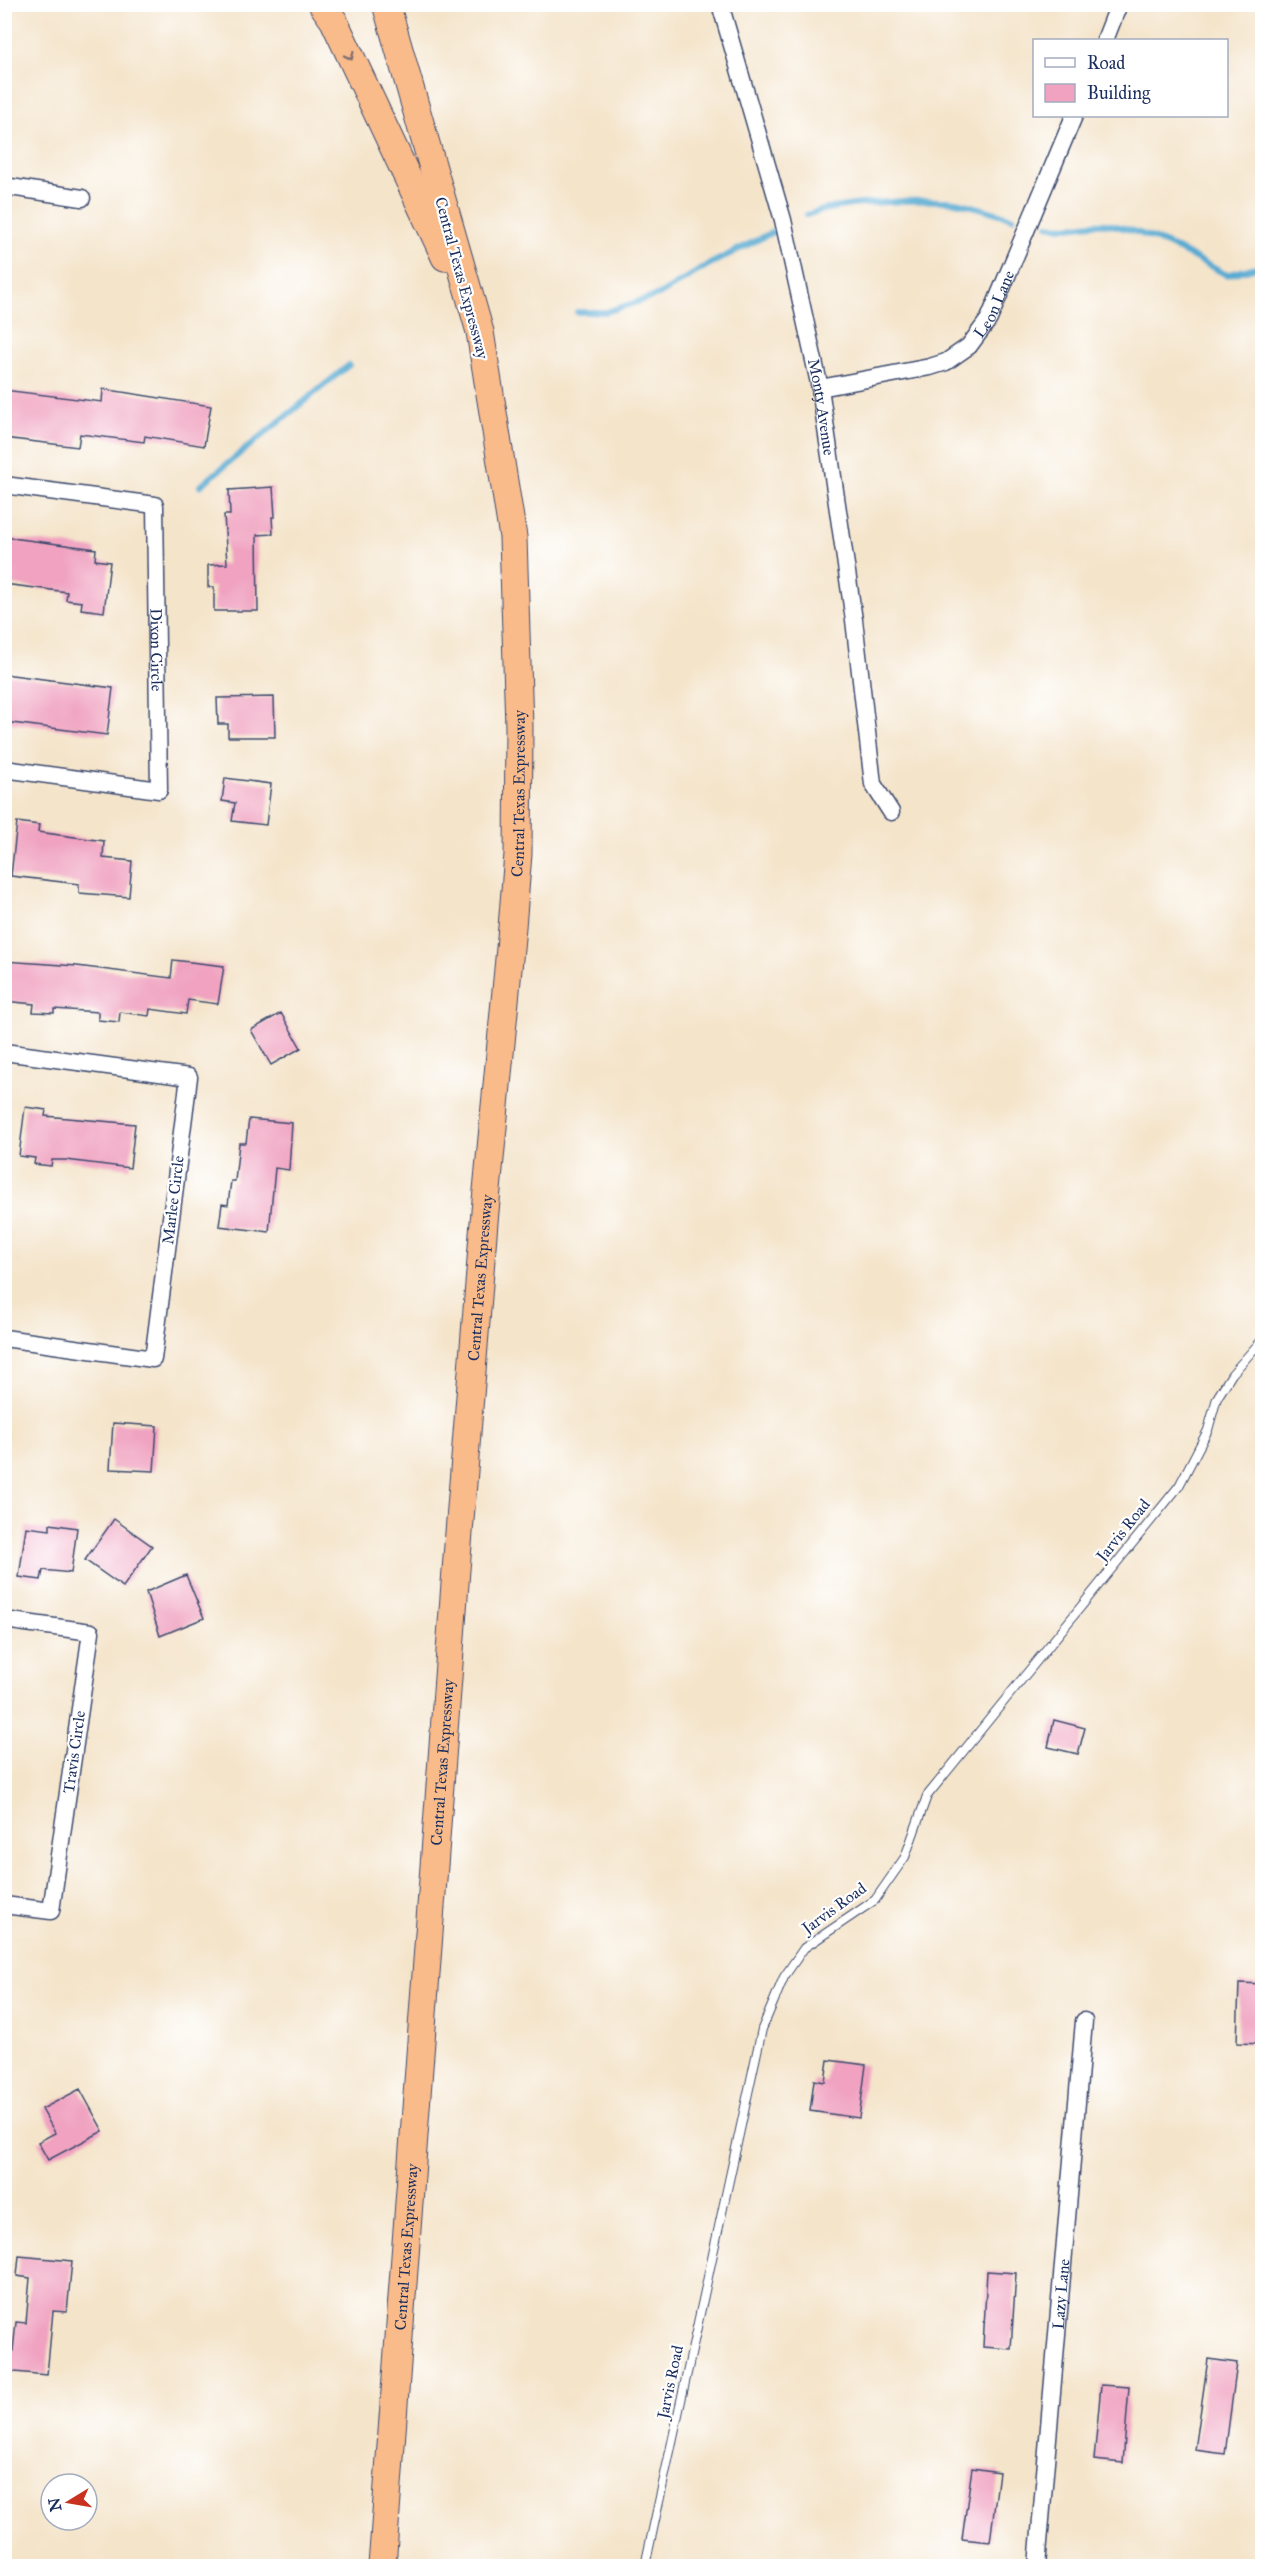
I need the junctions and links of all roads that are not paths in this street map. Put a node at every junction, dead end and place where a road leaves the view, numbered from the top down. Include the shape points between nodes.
1 (322, 4) edge
2 (386, 4) edge
3 (720, 4) edge
4 (1119, 4) edge
5 (1105, 39) edge
6 (1074, 117) edge
7 (4, 186) edge
8 (82, 198) dead end
9 (480, 332) junction
10 (819, 388) junction
11 (4, 485) edge
12 (4, 769) edge
13 (891, 812) dead end
14 (4, 1052) edge
15 (4, 1338) edge
16 (1262, 1340) edge
17 (4, 1620) edge
18 (4, 1905) edge
19 (1084, 2021) dead end
20 (382, 2566) edge
21 (645, 2566) edge
22 (1037, 2566) edge

1 -> 9 highway via 334,21
2 - 9 highway, Central Texas Expressway
3 - 10 street, Monty Avenue via 783,220
4 - 5 street
6 - 10 street, Leon Lane via 989,320 969,346 946,362 930,367
7 - 8 street
9 - 20 highway, Central Texas Expressway via 513,537 519,716 518,854 456,1558
10 - 13 street, Monty Avenue via 854,620 873,784
11 - 12 street, Dixon Circle via 155,505 159,789
14 - 15 street, Marlee Circle via 189,1077 153,1359
16 - 21 lane, Jarvis Road via 1217,1398 1208,1430 1179,1486 927,1796 905,1857 875,1900 804,1948 784,1977 762,2029
17 - 18 street, Travis Circle via 91,1632 51,1911
19 - 22 street, Lazy Lane

